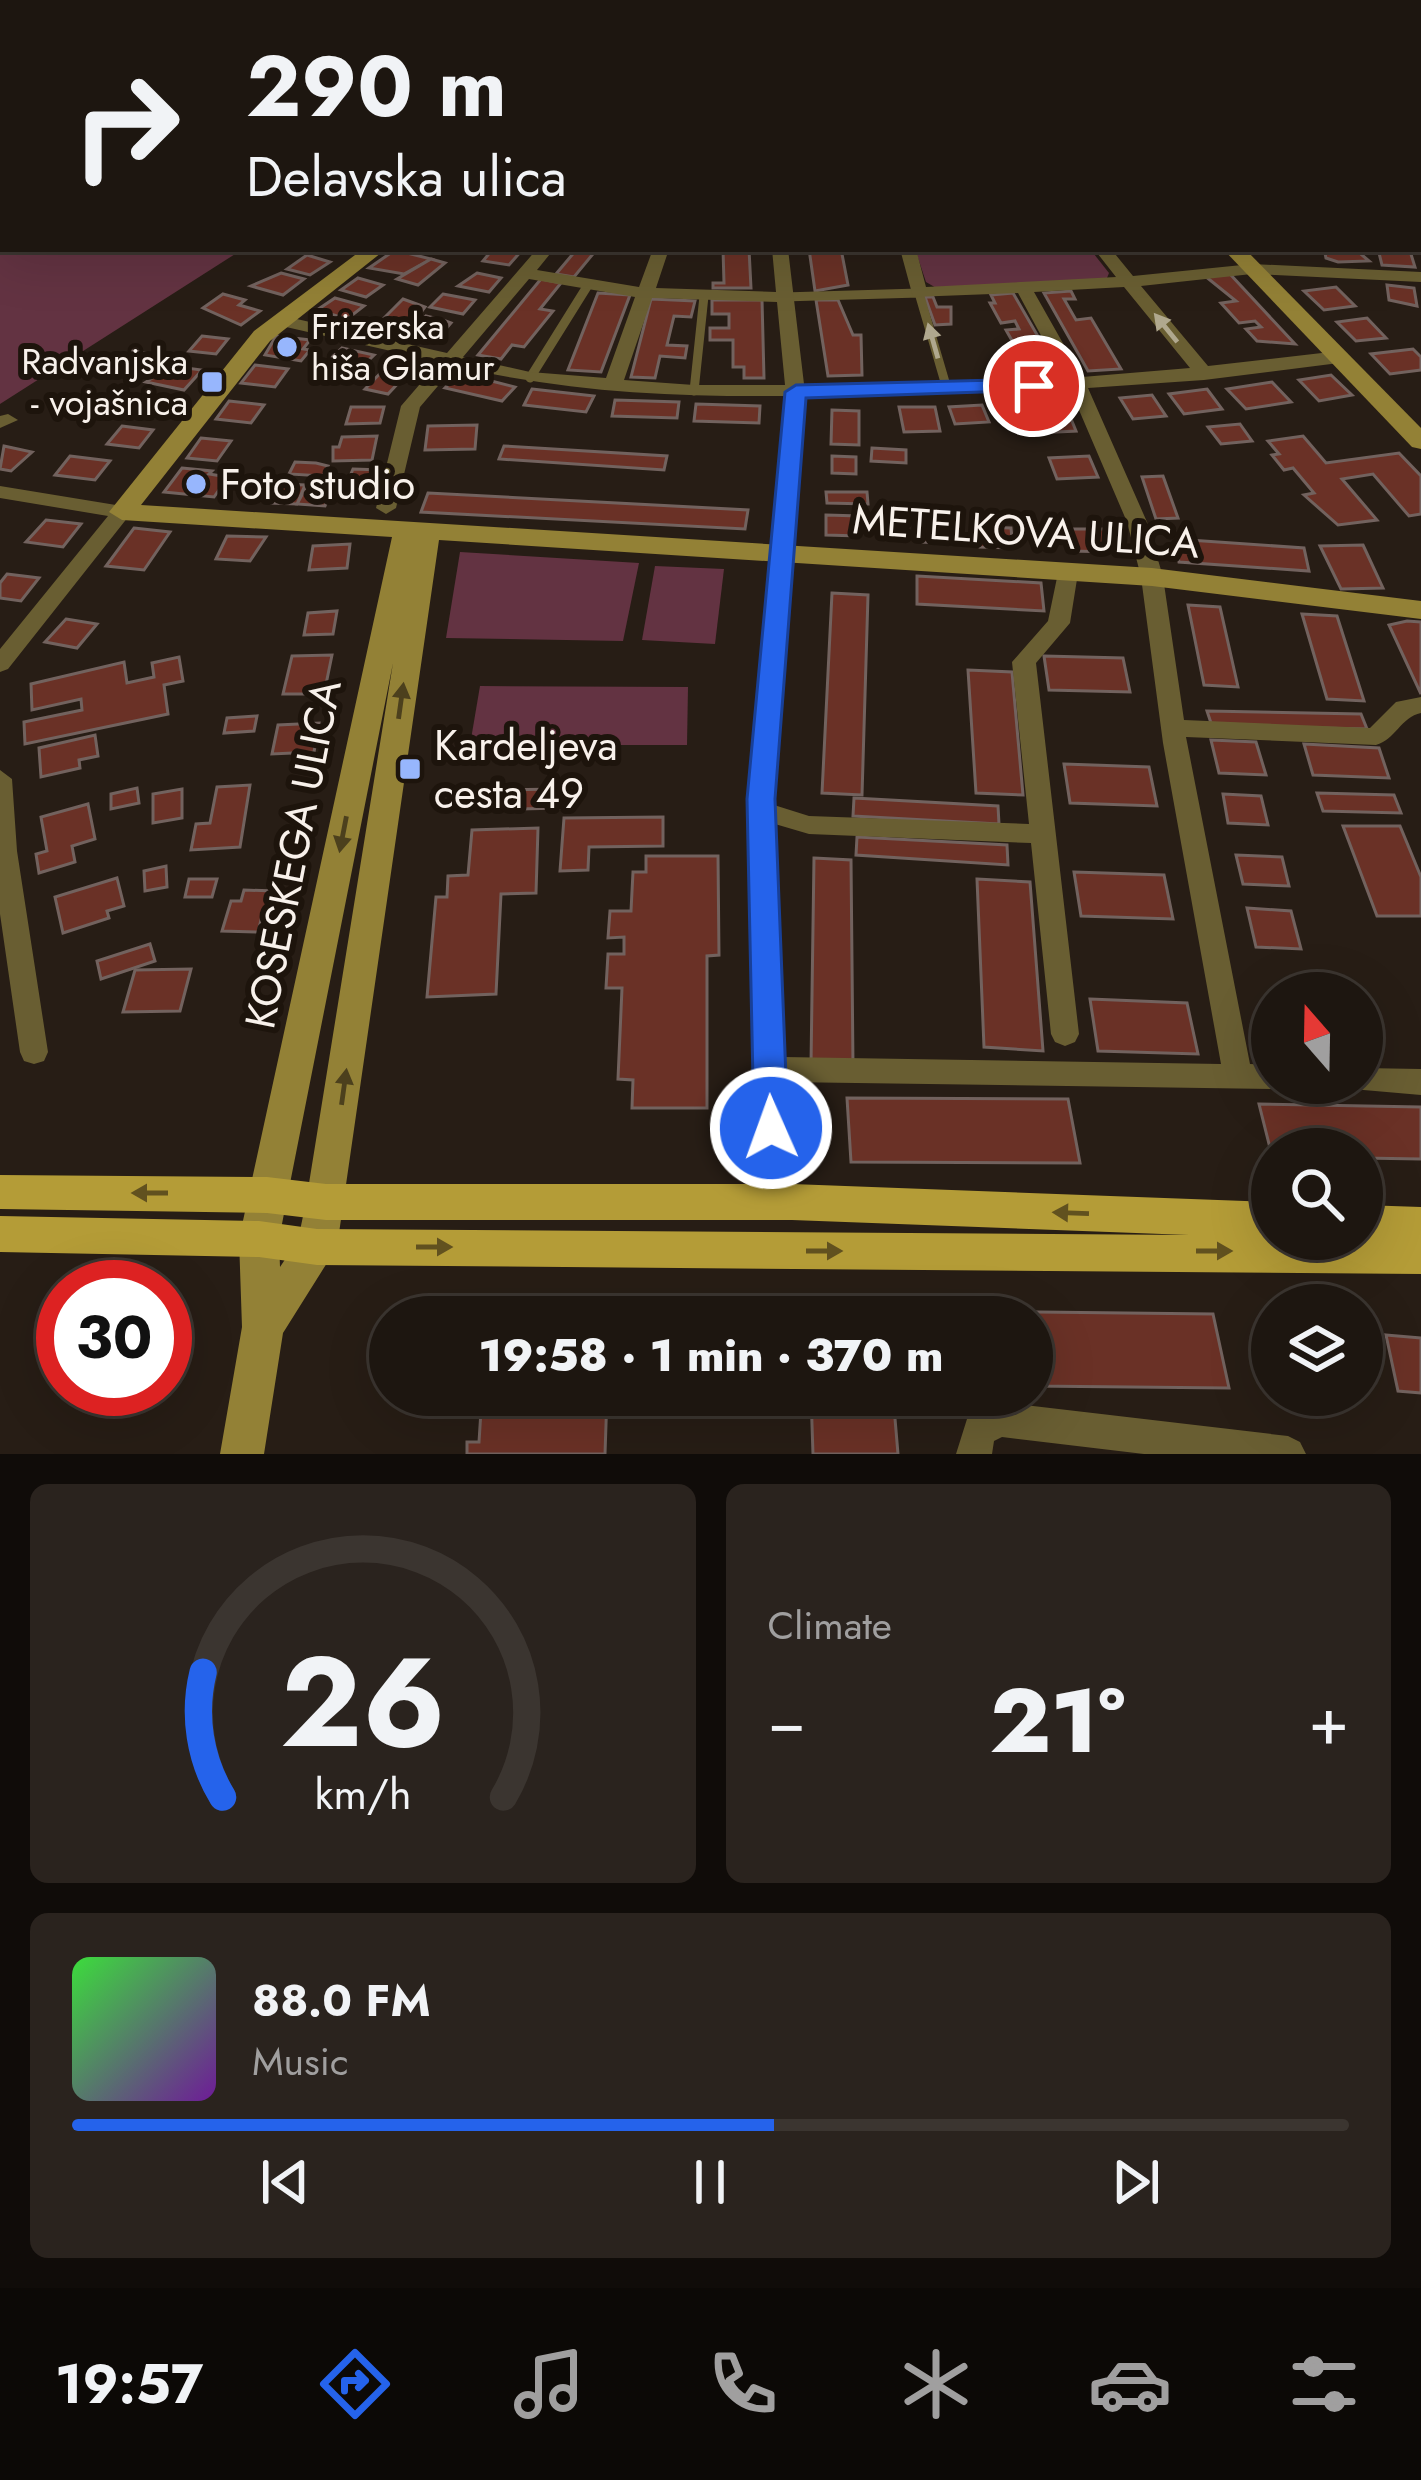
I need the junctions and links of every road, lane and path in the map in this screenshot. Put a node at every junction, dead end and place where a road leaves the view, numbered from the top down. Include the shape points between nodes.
1 (372, 252) edge
2 (543, 252) edge
3 (660, 252) edge
4 (780, 252) edge
5 (909, 252) edge
6 (1104, 252) edge
7 (1236, 252) edge
8 (1252, 269) junction
9 (522, 273) junction
10 (1421, 278) edge
11 (1129, 283) junction
12 (588, 284) junction
13 (1024, 290) junction
14 (644, 293) junction
15 (919, 293) junction
16 (704, 296) junction
17 (783, 297) junction
18 (279, 320) junction
19 (1339, 357) junction
20 (449, 359) junction
21 (1204, 374) junction
22 (530, 378) junction
23 (1077, 383) junction
24 (612, 387) junction
25 (947, 389) junction
26 (694, 391) junction
27 (796, 392) junction
28 (1421, 442) edge
29 (0, 492) edge
30 (122, 512) junction
31 (407, 524) junction
32 (782, 556) junction
33 (1067, 573) junction
34 (1152, 577) junction
35 (1421, 610) edge
36 (0, 664) edge
37 (1421, 705) edge
38 (1174, 728) junction
39 (0, 779) edge
40 (761, 811) junction
41 (1044, 834) junction
42 (1066, 1034) dead end
43 (34, 1052) dead end
44 (770, 1070) junction
45 (1238, 1076) junction
46 (1251, 1076) edge
47 (1383, 1081) edge
48 (1421, 1082) edge
49 (771, 1128) dead end
50 (0, 1192) edge
51 (267, 1195) junction
52 (326, 1202) junction
53 (1251, 1219) edge
54 (1383, 1224) edge
55 (1421, 1226) edge
56 (0, 1234) edge
57 (259, 1239) junction
58 (316, 1247) junction
59 (1421, 1255) edge
60 (263, 1327) junction
61 (242, 1454) edge
62 (974, 1454) edge
63 (1288, 1454) edge

1 - 18 street
2 - 9 street, KOSESKEGA ULICA
3 - 14 street
4 - 17 street
5 - 15 street
6 - 11 street
7 - 8 street
8 - 10 street
8 - 11 street
8 - 19 street
9 - 12 street
9 - 20 street, KOSESKEGA ULICA
11 - 13 street
21 -> 11 street
12 - 14 street
12 - 22 lane
13 - 15 street
13 - 23 street
14 - 16 street
14 - 24 street
15 - 17 lane
25 -> 15 lane
16 - 17 street
16 - 26 lane
17 - 27 street
18 - 20 street
18 - 30 street
19 - 21 street
19 - 28 street
20 - 22 street
20 - 31 street, KOSESKEGA ULICA via 411,406
21 - 23 street
22 - 24 street
23 - 25 street
23 - 34 street
24 - 26 street
25 - 27 street
26 - 27 street
27 - 32 street
29 - 30 street
30 - 31 street, METELKOVA ULICA
30 - 36 street
31 - 32 street, METELKOVA ULICA
31 -> 51 street, KOSESKEGA ULICA
52 -> 31 street, KOSESKEGA ULICA
32 - 33 street, METELKOVA ULICA
32 - 40 street
33 - 34 street, METELKOVA ULICA
33 - 41 street via 1059,623 1024,662
34 - 35 street, METELKOVA ULICA
34 - 38 street
37 - 38 street via 1404,708 1376,737
38 - 45 street
39 - 43 street
40 - 41 street via 809,825
40 - 44 street
41 - 42 street
44 - 45 street
44 - 49 street
45 - 46 street
47 - 48 street
51 -> 50 main road
51 - 52 main road
51 - 57 street, KOSESKEGA ULICA
53 -> 52 main road via 792,1202
52 - 58 street, KOSESKEGA ULICA
54 - 55 main road
56 - 57 main road
57 - 58 main road
57 - 60 street, KOSESKEGA ULICA
58 -> 59 main road
58 - 60 street
60 - 61 street
62 - 63 street via 979,1431 998,1419

